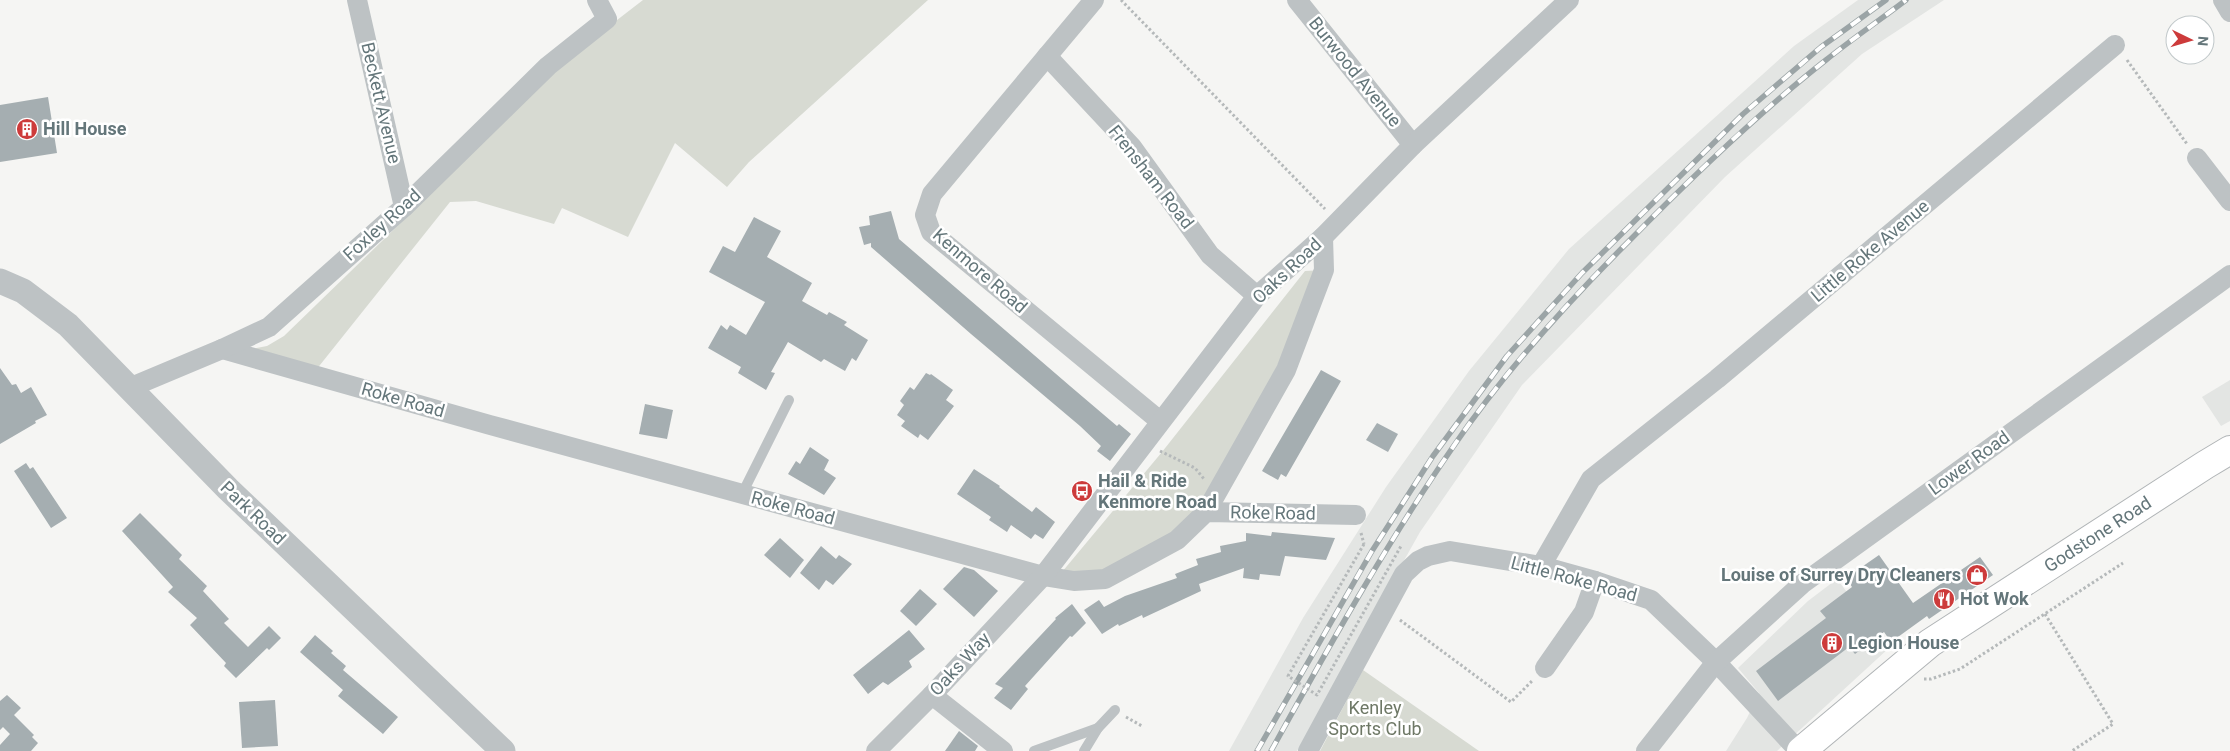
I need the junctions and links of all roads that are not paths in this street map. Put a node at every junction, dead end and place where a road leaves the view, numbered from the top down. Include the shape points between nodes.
1 (357, 0) edge
2 (597, 0) edge
3 (1094, 0) edge
4 (1297, 0) edge
5 (1569, 0) edge
6 (2223, 0) edge
7 (2230, 12) edge
8 (2116, 45) road end
9 (1047, 56) junction
10 (1413, 145) junction
11 (2197, 158) road end
12 (2230, 201) edge
13 (404, 207) junction
14 (1323, 238) junction
15 (2230, 275) edge
16 (0, 281) edge
17 (1257, 296) junction
18 (222, 350) junction
19 (129, 388) junction
20 (789, 400) dead end
21 (1160, 421) junction
22 (2230, 450) edge
23 (742, 494) junction
24 (1206, 512) junction
25 (1356, 515) dead end
26 (1541, 566) junction
27 (1043, 576) junction
28 (1595, 581) junction
29 (1716, 662) junction
30 (1545, 668) road end
31 (932, 695) junction
32 (1115, 710) dead end
33 (1098, 728) junction
34 (503, 751) edge
35 (876, 751) edge
36 (1003, 751) edge
37 (1034, 751) edge
38 (1084, 751) edge
39 (1308, 751) edge
40 (1646, 751) edge
41 (1800, 751) edge

1 - 13 street, Beckett Avenue
2 - 13 street, Foxley Road via 607,19 548,66
3 - 9 street, Kenmore Road
4 - 10 street, Burwood Avenue
5 - 10 street, Oaks Road
6 - 7 street
8 - 26 street, Little Roke Avenue via 1725,372 1591,479
9 - 17 street, Frensham Road via 1132,147 1210,255
9 - 21 street, Kenmore Road via 932,194 925,215 931,232
10 - 14 street, Oaks Road
11 - 12 street
13 - 18 street, Foxley Road via 269,327
14 - 17 street, Oaks Road
14 - 24 street via 1324,270 1286,370
15 - 29 street, Lower Road via 1802,584
16 - 19 street, Park Road via 23,291 68,325
17 - 21 street, Oaks Road
18 - 19 street, Foxley Road
18 - 23 street, Roke Road
19 - 34 street, Park Road via 228,489
20 - 23 lane
21 - 27 street, Oaks Road
22 - 41 highway, Godstone Road via 1930,644
23 - 27 street, Roke Road
24 - 25 street, Roke Road
24 - 27 street, Roke Road via 1177,540 1105,579 1074,581
26 - 28 street, Little Roke Road
26 - 39 street, Little Roke Road via 1450,551 1418,561 1404,574
27 - 31 street, Oaks Way
28 - 29 street, Little Roke Road via 1651,600
28 - 30 street via 1584,612
29 - 40 street, Lower Road
29 - 41 street, Little Roke Road
31 - 35 street, Oaks Way
31 - 36 street
32 - 33 lane
33 - 37 lane
33 - 38 lane

